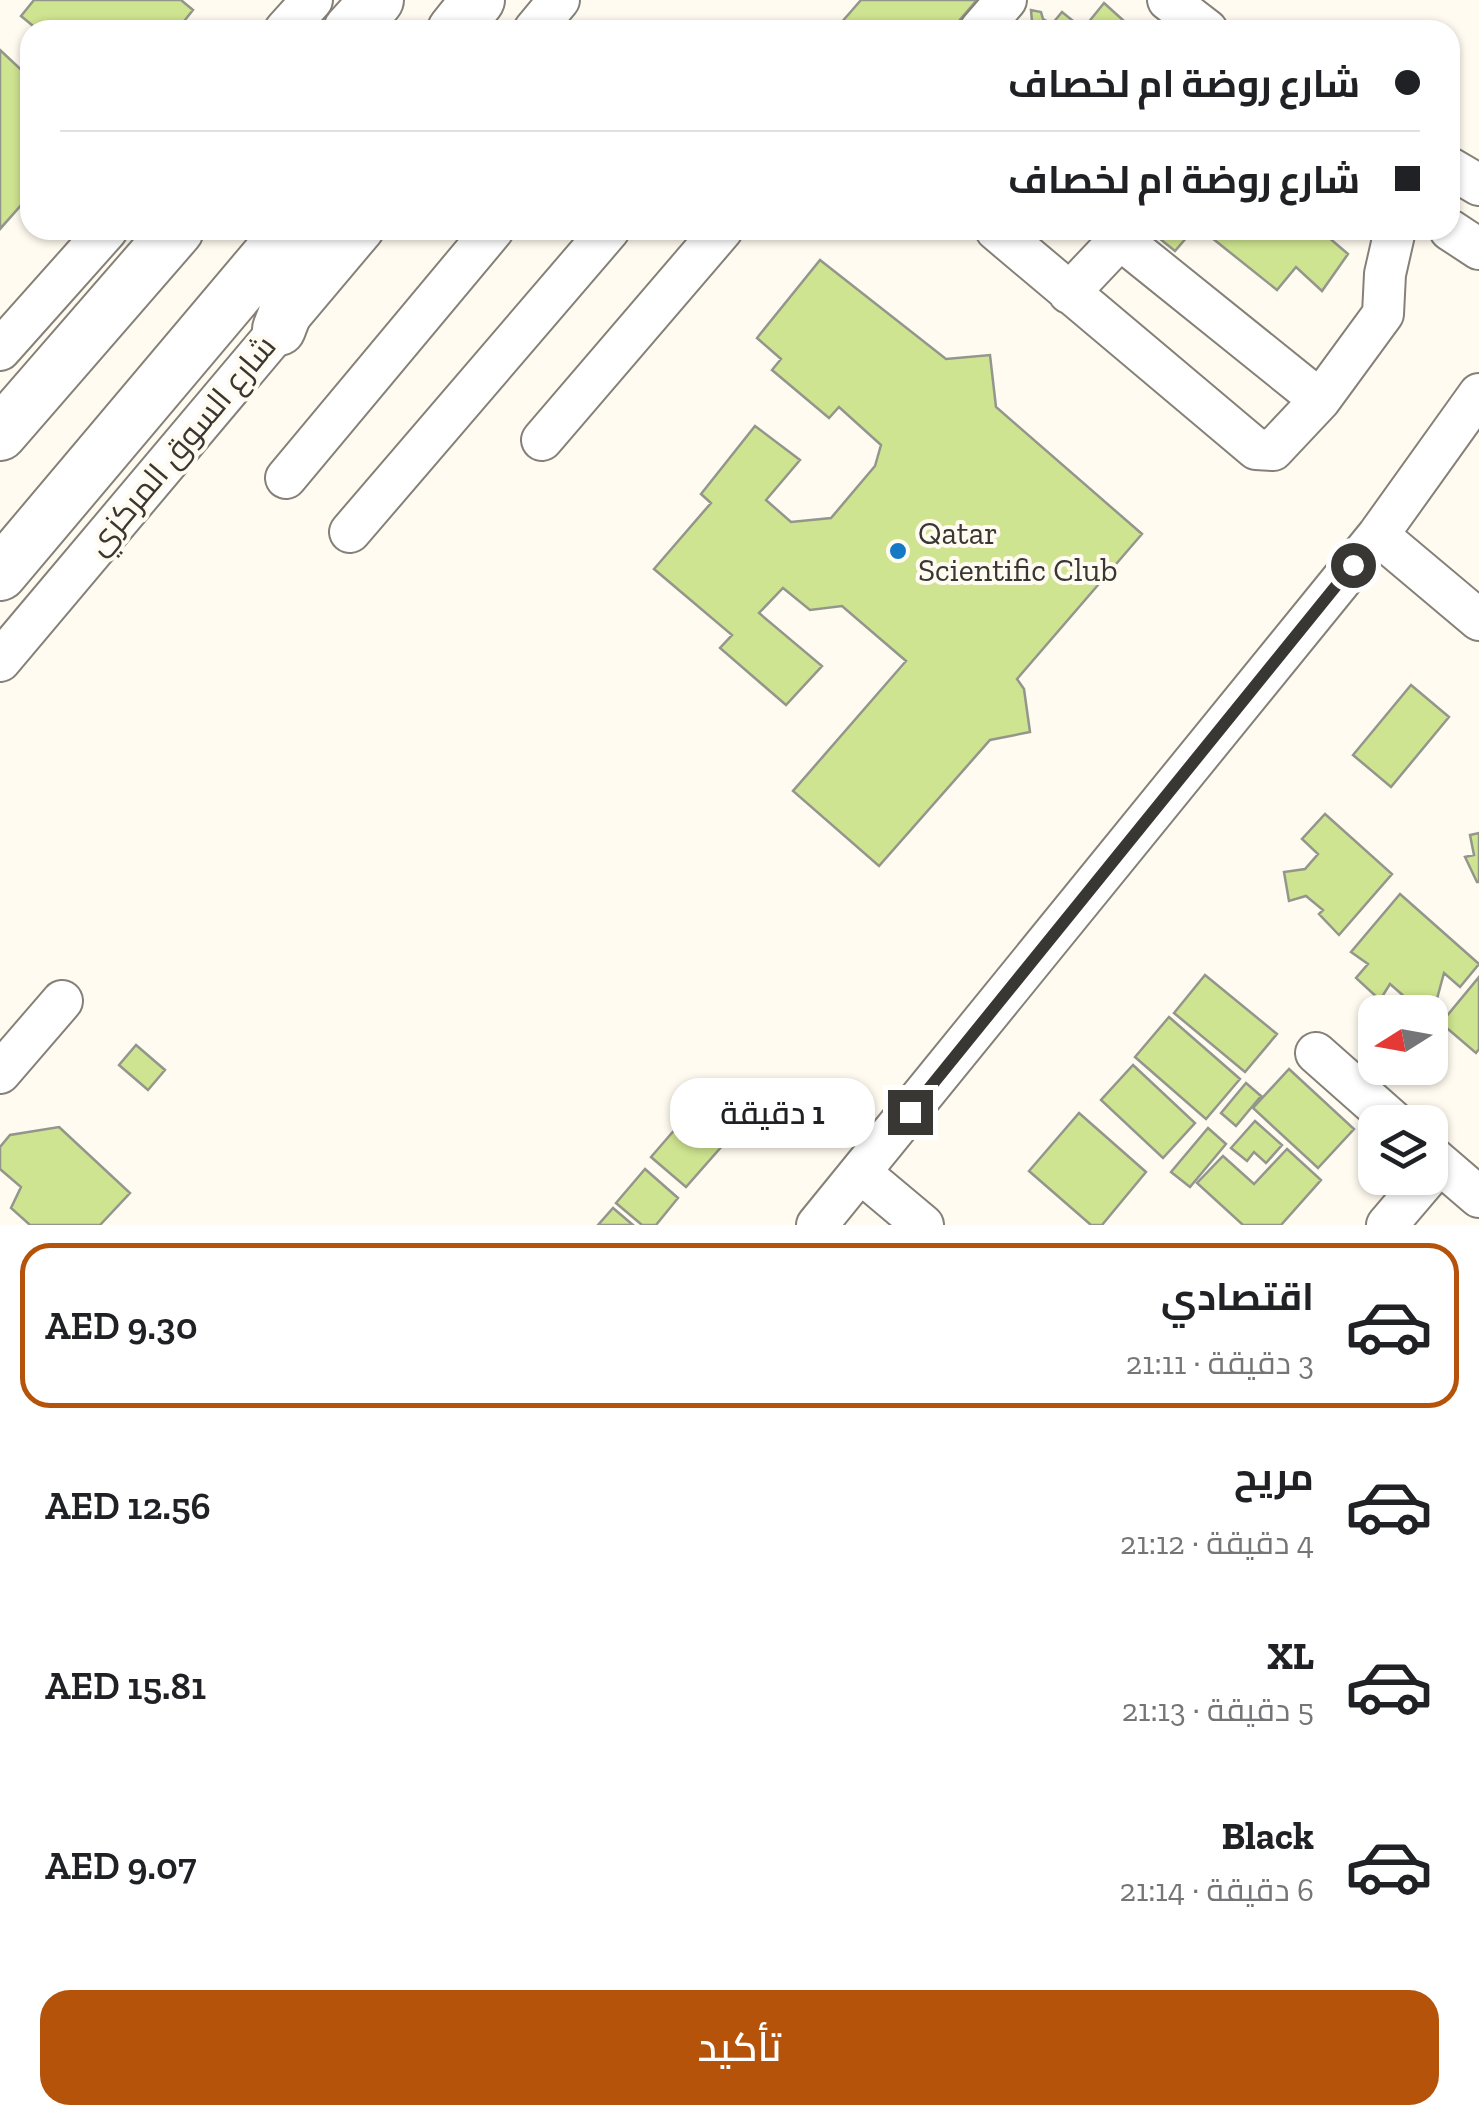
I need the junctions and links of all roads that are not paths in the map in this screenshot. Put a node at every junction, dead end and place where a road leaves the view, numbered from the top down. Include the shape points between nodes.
1 (312, 0) edge
2 (376, 0) edge
3 (478, 0) edge
4 (559, 0) edge
5 (1006, 0) edge
6 (1168, 0) edge
7 (294, 20) edge
8 (359, 20) edge
9 (462, 20) edge
10 (542, 20) edge
11 (989, 20) edge
12 (1194, 20) edge
13 (98, 240) edge
14 (168, 240) edge
15 (282, 240) edge
16 (312, 240) edge
17 (355, 240) edge
18 (485, 240) edge
19 (600, 240) edge
20 (713, 240) edge
21 (1008, 240) edge
22 (1118, 240) edge
23 (1122, 240) edge
24 (1392, 240) edge
25 (1069, 293) junction
26 (279, 329) junction
27 (0, 350) edge
28 (1479, 394) edge
29 (1320, 400) junction
30 (6, 424) edge
31 (542, 440) dead end
32 (286, 478) dead end
33 (350, 532) dead end
34 (1378, 535) junction
35 (0, 574) edge
36 (1479, 620) edge
37 (0, 661) edge
38 (62, 1002) dead end
39 (1316, 1054) dead end
40 (0, 1073) edge
41 (1374, 1105) edge
42 (861, 1173) junction
43 (1448, 1177) edge
44 (1410, 1195) edge
45 (1479, 1197) edge
46 (818, 1225) edge
47 (923, 1225) edge
48 (1387, 1225) edge

1 - 7 street
2 - 8 main road
3 - 9 main road
4 - 10 street
5 - 11 street
6 - 12 street
13 - 27 street
14 - 30 main road
15 - 35 main road, شارع السوق المركزي
16 - 26 main road
17 - 26 street, شارع السوق المركزي
18 - 32 street
19 - 33 street
20 - 31 street
21 - 25 street
22 - 25 street
23 - 29 street
24 - 29 street via 1383,314
25 - 29 street via 1256,449 1274,450
26 - 37 street, شارع السوق المركزي
28 - 34 street
34 - 36 street
34 - 42 street
38 - 40 street
39 - 41 street
42 - 46 street
42 - 47 street
43 - 45 street
44 - 48 street

